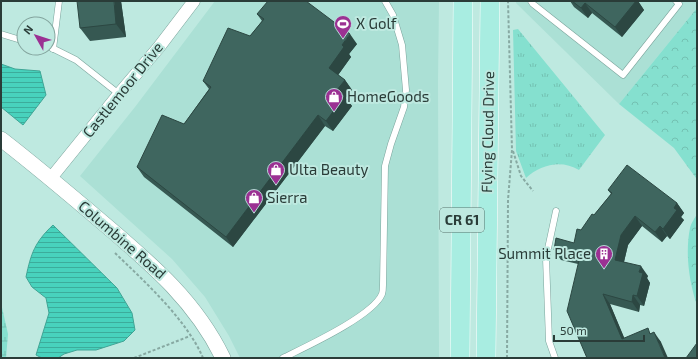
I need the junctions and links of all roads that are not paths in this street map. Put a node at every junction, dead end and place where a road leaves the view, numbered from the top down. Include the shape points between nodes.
1 (59, 1) edge
2 (194, 1) edge
3 (385, 1) edge
4 (464, 1) edge
5 (490, 1) edge
6 (531, 1) edge
7 (679, 2) edge
8 (56, 18) edge
9 (1, 34) edge
10 (16, 39) edge
11 (56, 50) edge
12 (119, 94) junction
13 (1, 139) edge
14 (51, 178) junction
15 (556, 211) dead end
16 (223, 358) edge
17 (283, 358) edge
18 (460, 358) edge
19 (486, 358) edge
20 (555, 358) edge

1 - 8 lane
2 - 12 street, Castlemoor Drive
3 - 17 lane via 393,15 402,45 406,90 404,107 385,166 382,294 370,308 336,332
4 - 18 main road, Flying Cloud Drive / CR 61
5 - 19 main road, Flying Cloud Drive / CR 61
6 - 7 lane via 623,75
9 - 10 lane
11 - 12 lane via 76,60
12 - 14 street, Castlemoor Drive
13 - 14 street, Columbine Road
14 - 16 street, Columbine Road via 175,288 198,316
15 - 20 lane via 546,258 549,341

